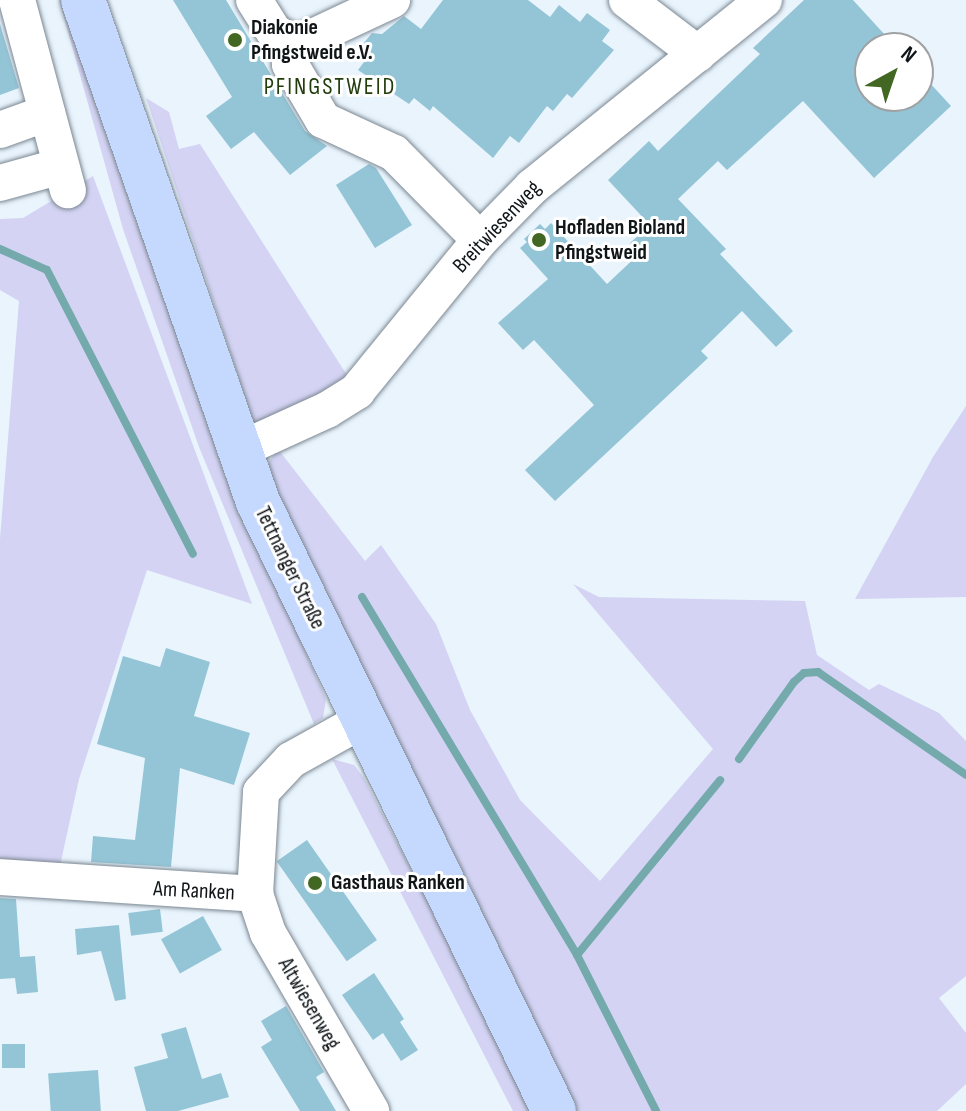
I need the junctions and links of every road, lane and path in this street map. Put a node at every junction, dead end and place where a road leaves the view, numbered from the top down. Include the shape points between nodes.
1 (17, 0) edge
2 (83, 0) edge
3 (254, 0) edge
4 (392, 0) edge
5 (627, 0) edge
6 (764, 0) edge
7 (291, 42) junction
8 (698, 54) junction
9 (47, 113) junction
10 (0, 130) edge
11 (0, 183) edge
12 (480, 240) junction
13 (237, 451) junction
14 (363, 720) junction
15 (0, 877) edge
16 (255, 894) junction
17 (371, 1111) edge
18 (554, 1111) edge

1 - 9 street
2 - 13 main road, Tettnanger Straße
3 - 7 street via 275,33
4 - 7 street via 310,42
5 - 8 street
6 - 8 street, Breitwiesenweg
7 - 12 street via 290,64 323,120 394,153
8 - 12 street, Breitwiesenweg via 532,187
9 - 10 street
9 - 11 street via 65,178
12 - 13 street, Breitwiesenweg via 357,391
13 - 14 main road, Tettnanger Straße
14 - 16 street, Am Ranken via 291,760 261,792
14 - 18 main road, Tettnanger Straße
15 - 16 street, Am Ranken
16 - 17 street, Altwiesenweg via 268,933

